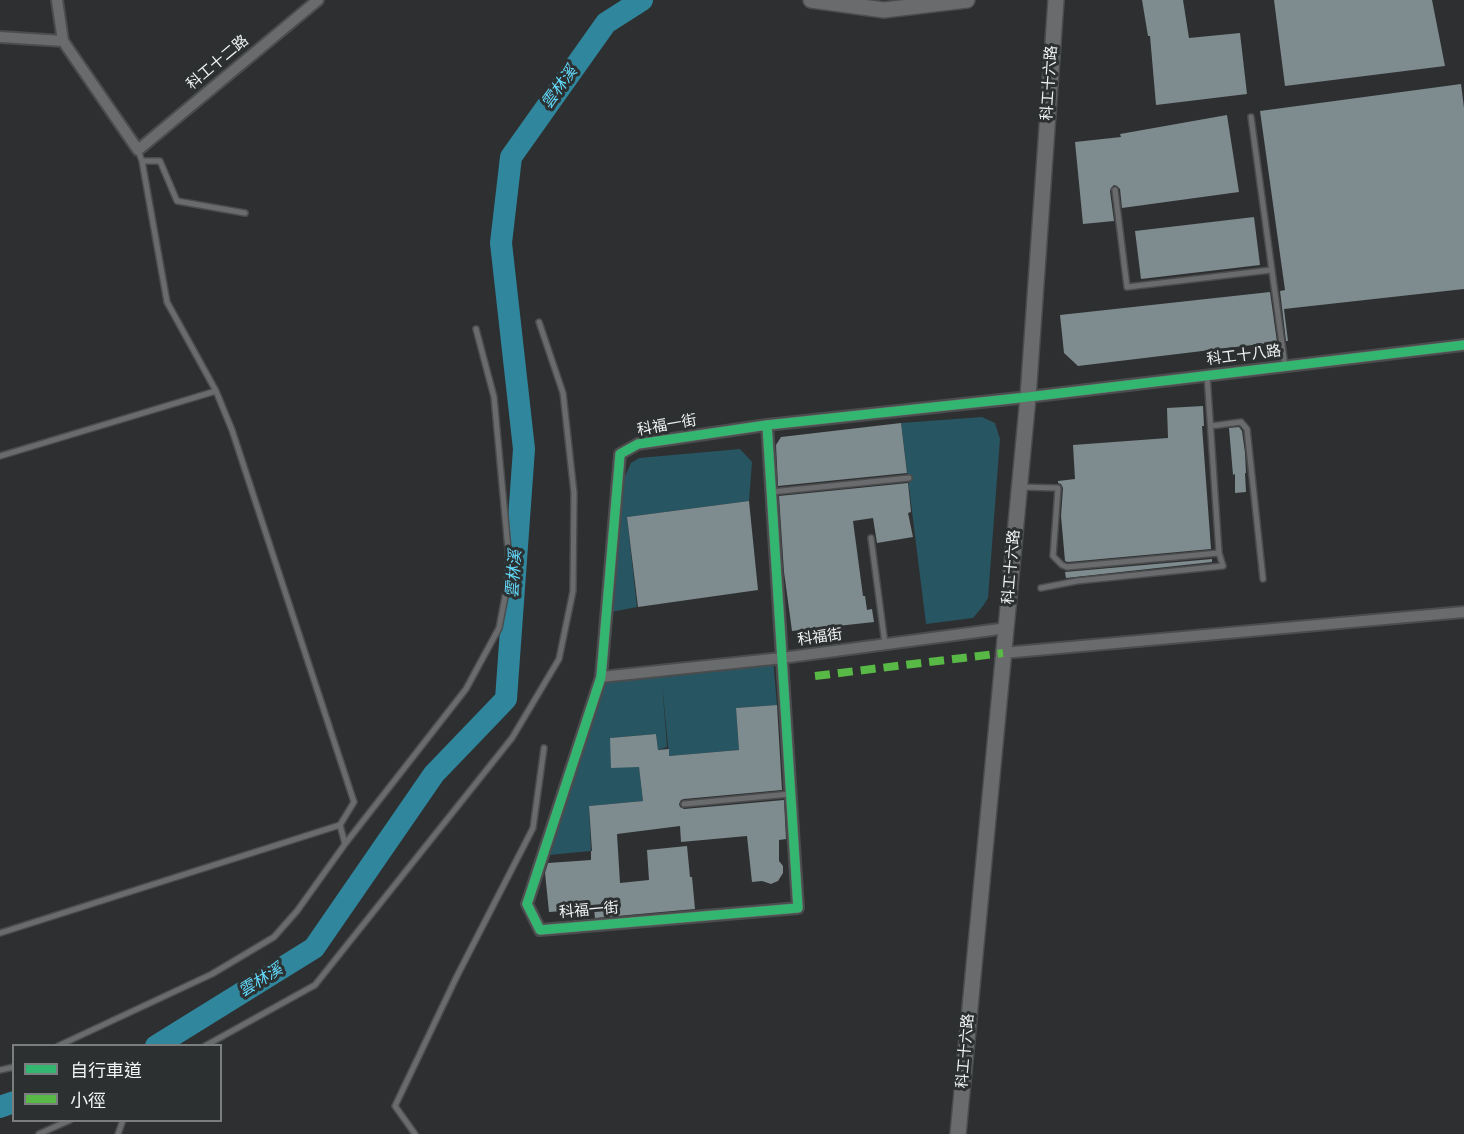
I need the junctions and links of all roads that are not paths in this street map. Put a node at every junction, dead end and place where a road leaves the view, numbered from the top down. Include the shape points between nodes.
1 (57, 0) edge
2 (318, 0) edge
3 (811, 0) edge
4 (967, 0) edge
5 (1056, 0) edge
6 (0, 38) edge
7 (63, 41) junction
8 (1251, 117) dead end
9 (138, 150) junction
10 (142, 161) junction
11 (1115, 190) dead end
12 (245, 213) dead end
13 (1271, 270) junction
14 (539, 322) dead end
15 (476, 328) dead end
16 (1464, 345) edge
17 (1285, 366) junction
18 (1207, 375) junction
19 (216, 391) junction
20 (1028, 397) junction
21 (767, 425) junction
22 (1211, 426) junction
23 (0, 456) edge
24 (909, 478) dead end
25 (1019, 487) junction
26 (771, 492) junction
27 (871, 538) dead end
28 (1220, 554) junction
29 (1263, 579) dead end
30 (1041, 588) dead end
31 (1464, 612) edge
32 (1006, 628) junction
33 (885, 644) junction
34 (1003, 653) junction
35 (782, 658) junction
36 (602, 677) junction
37 (544, 748) dead end
38 (790, 794) junction
39 (684, 804) dead end
40 (340, 825) junction
41 (345, 844) junction
42 (0, 933) edge
43 (62, 1044) edge
44 (209, 1044) edge
45 (66, 1122) edge
46 (39, 1134) edge
47 (415, 1134) edge
48 (958, 1134) edge

1 - 7 street
2 - 9 street, 科工十二路
3 - 4 street via 884,10
5 - 20 street, 科工十六路
6 - 7 street
7 - 9 street
8 - 13 lane
9 - 10 lane
10 - 12 lane via 160,161 177,201
10 - 19 lane via 166,302
11 - 13 lane via 1127,287
13 - 17 lane
14 - 44 lane via 564,393 574,493 573,591 559,658 512,738 315,985
15 - 41 lane via 494,397 510,571 499,628 466,689
16 - 17 street, 科工十八路
17 - 18 street, 科工十八路
18 - 20 street, 科工十八路
18 - 22 lane
19 - 23 lane
19 - 40 lane via 354,802
20 - 21 street, 科福一街
20 - 25 street, 科工十六路
21 - 26 street, 科福一街
21 - 36 street, 科福一街 via 638,444 620,454
22 - 28 lane
22 - 29 lane via 1241,422 1247,429
24 - 26 lane
25 - 28 lane via 1058,488 1053,556 1067,567
25 - 32 street, 科工十六路
26 - 35 street, 科福一街
27 - 33 lane
28 - 30 lane via 1223,566
31 - 34 street
32 - 33 street, 科福街
32 - 34 street, 科工十六路
33 - 35 street, 科福街
34 - 48 street, 科工十六路
35 - 36 street, 科福街
35 - 38 street, 科福一街
36 - 38 street, 科福一街 via 527,904 540,930 798,908
37 - 47 lane via 533,828 395,1106
38 - 39 lane
40 - 41 lane
40 - 42 lane
41 - 43 lane via 274,937 212,974
45 - 46 lane

